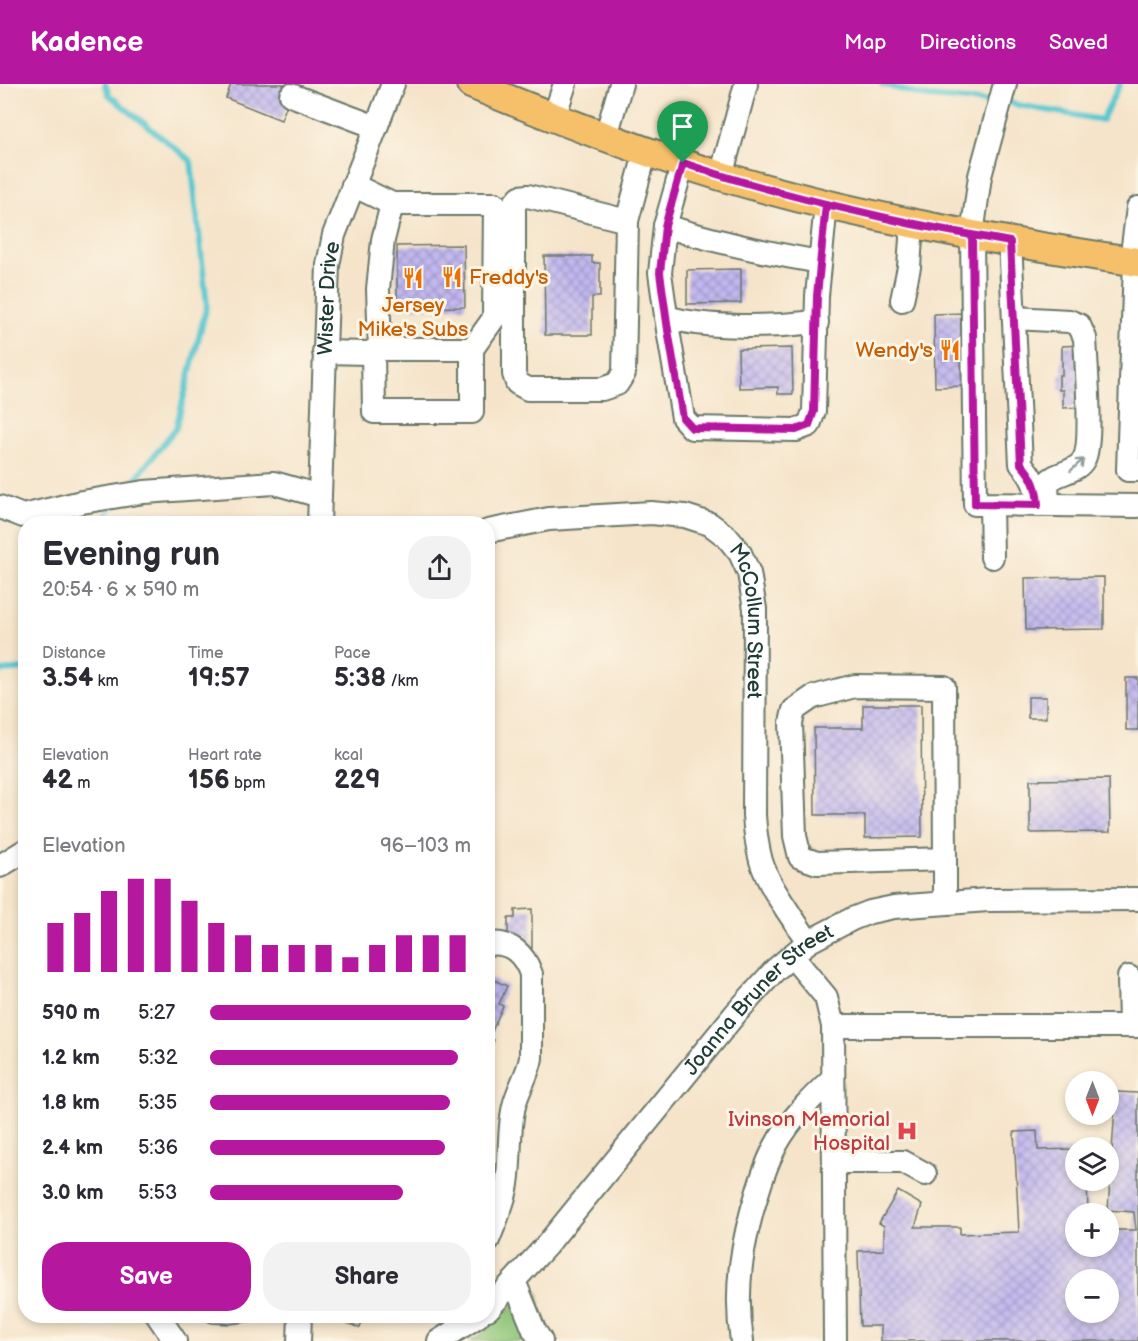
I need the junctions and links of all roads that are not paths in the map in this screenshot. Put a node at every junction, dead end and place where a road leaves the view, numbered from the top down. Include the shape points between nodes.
1 (393, 84) edge
2 (471, 84) edge
3 (565, 84) edge
4 (621, 84) edge
5 (746, 84) edge
6 (1005, 84) edge
7 (291, 95) dead end
8 (554, 117) junction
9 (376, 127) junction
10 (606, 136) junction
11 (646, 150) junction
12 (683, 163) junction
13 (721, 176) junction
14 (353, 185) junction
15 (392, 204) junction
16 (826, 204) junction
17 (1138, 208) edge
18 (627, 221) junction
19 (912, 224) junction
20 (665, 226) junction
21 (972, 235) junction
22 (1010, 242) junction
23 (820, 262) junction
24 (1134, 262) edge
25 (902, 300) dead end
26 (666, 317) junction
27 (1014, 318) junction
28 (817, 322) junction
29 (472, 348) junction
30 (376, 350) junction
31 (324, 352) junction
32 (1135, 442) edge
33 (1138, 470) edge
34 (1029, 472) junction
35 (1051, 478) junction
36 (320, 496) junction
37 (991, 505) junction
38 (1043, 505) junction
39 (1138, 506) edge
40 (0, 507) edge
41 (319, 516) edge
42 (495, 530) edge
43 (992, 557) dead end
44 (18, 855) edge
45 (945, 859) junction
46 (0, 866) edge
47 (1138, 899) edge
48 (945, 902) junction
49 (495, 945) edge
50 (800, 949) junction
51 (1129, 977) dead end
52 (833, 1026) junction
53 (1134, 1026) edge
54 (833, 1078) junction
55 (834, 1162) junction
56 (925, 1173) dead end
57 (495, 1222) edge
58 (514, 1281) junction
59 (495, 1299) edge
60 (163, 1323) edge
61 (300, 1323) edge
62 (464, 1323) edge
63 (175, 1341) edge
64 (299, 1341) edge
65 (439, 1341) edge
66 (541, 1341) edge
67 (742, 1341) edge
68 (835, 1341) edge

1 - 9 street, Wister Drive
2 - 8 main road
3 - 8 street
4 - 10 street
5 - 13 street
6 - 21 street via 980,176
7 - 9 street
8 - 10 main road
9 - 14 street, Wister Drive
10 - 11 main road
11 - 12 main road
11 - 18 street
12 - 13 main road
12 - 20 street
13 - 16 main road
14 - 15 street
14 - 31 street, Wister Drive via 334,235 328,265
15 - 29 street via 495,204 494,318
15 - 30 street via 383,240
16 - 19 main road
16 - 23 street
17 - 24 street
18 - 18 street via 624,373 617,384 602,389 528,389 517,384 514,204 520,197 528,196
19 - 21 main road
19 - 25 street
20 - 23 street via 716,242
20 - 26 street via 660,273
21 - 22 main road
21 - 37 street via 975,504
22 - 24 main road
22 - 27 street
23 - 28 street
24 - 32 street
26 - 28 street via 746,325
26 - 28 street via 683,418 692,428 796,430 809,425 814,411
27 - 34 street via 1021,464
35 -> 27 street via 1073,471 1085,458 1089,430 1085,338 1079,325 1069,321
29 - 30 street
29 - 30 street via 472,412 374,412
30 - 31 street
31 - 36 street, Wister Drive
32 - 33 street via 1128,470
34 - 35 street
34 - 38 street
35 - 38 street
36 - 40 street via 274,483 144,492 23,516
36 - 41 street, Wister Drive
37 - 38 street
37 - 43 street
38 - 39 street
42 - 50 street, McCollum Street via 549,519 651,513 685,516 710,524 728,537 749,573 755,609 754,815 758,846
44 - 46 street
45 - 45 street via 817,863 800,857 795,836 791,723 794,710 813,697 855,686 944,687
45 - 48 street
47 - 48 street, Joanna Bruner Street
48 - 50 street, Joanna Bruner Street via 870,912 834,927
49 - 57 street via 519,951 531,974 531,1058 513,1108 507,1184
50 - 52 street, McCollum Street via 826,997
50 - 58 street, Joanna Bruner Street via 736,1013
51 - 53 street
52 - 53 street
52 - 54 street, McCollum Street
54 - 55 street, McCollum Street
54 - 67 street via 782,1134 765,1170 747,1226 739,1273
55 - 56 street via 903,1162
55 - 68 street, McCollum Street
58 - 59 street, Joanna Bruner Street
58 - 66 street
60 - 63 street
61 - 64 street
62 - 65 street, Joanna Bruner Street

